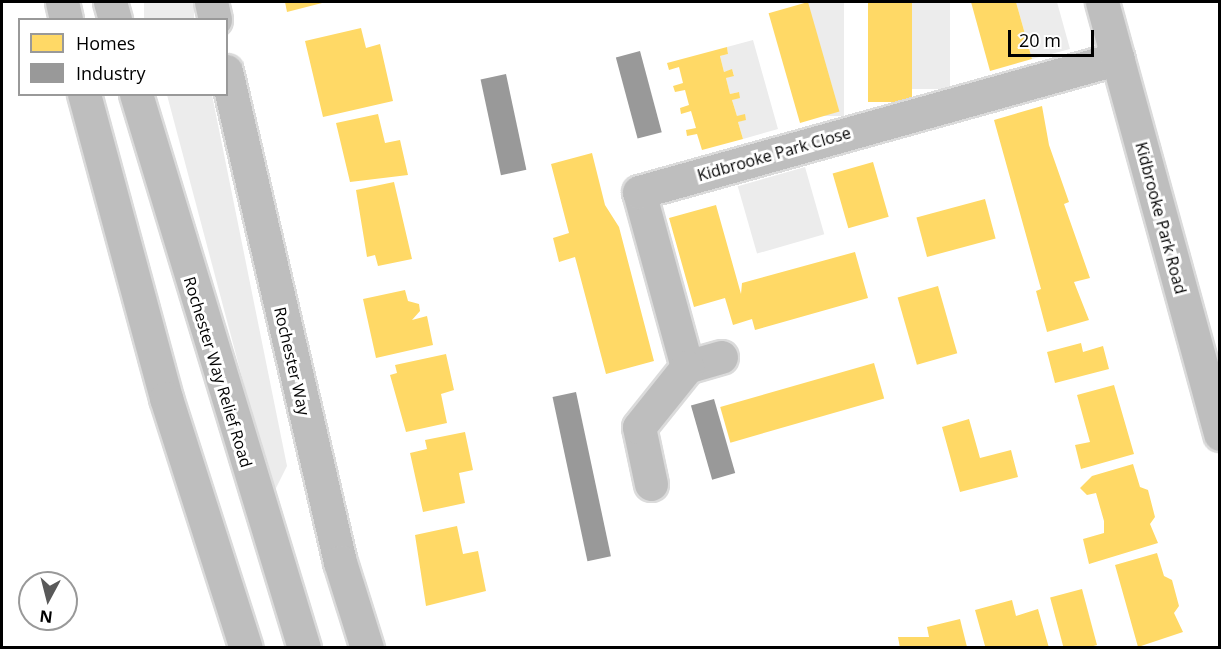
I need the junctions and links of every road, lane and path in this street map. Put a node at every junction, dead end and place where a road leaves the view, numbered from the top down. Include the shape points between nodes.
1 (62, 2) edge
2 (110, 2) edge
3 (211, 2) edge
4 (1102, 2) edge
5 (66, 18) edge
6 (115, 18) edge
7 (215, 18) edge
8 (1118, 58) junction
9 (228, 80) edge
10 (85, 96) edge
11 (137, 96) edge
12 (721, 357) dead end
13 (687, 367) junction
14 (1220, 434) edge
15 (651, 484) dead end
16 (246, 648) edge
17 (304, 648) edge
18 (368, 648) edge

1 - 5 main road
2 - 6 main road
3 - 7 main road
4 - 8 main road, Kidbrooke Park Road
8 - 13 main road, Kidbrooke Park Close via 639,192
8 - 14 main road, Kidbrooke Park Road
9 - 18 main road, Rochester Way via 337,550
10 - 16 main road via 166,398
11 - 17 main road, Rochester Way Relief Road
12 - 13 main road
13 - 15 main road via 639,427

